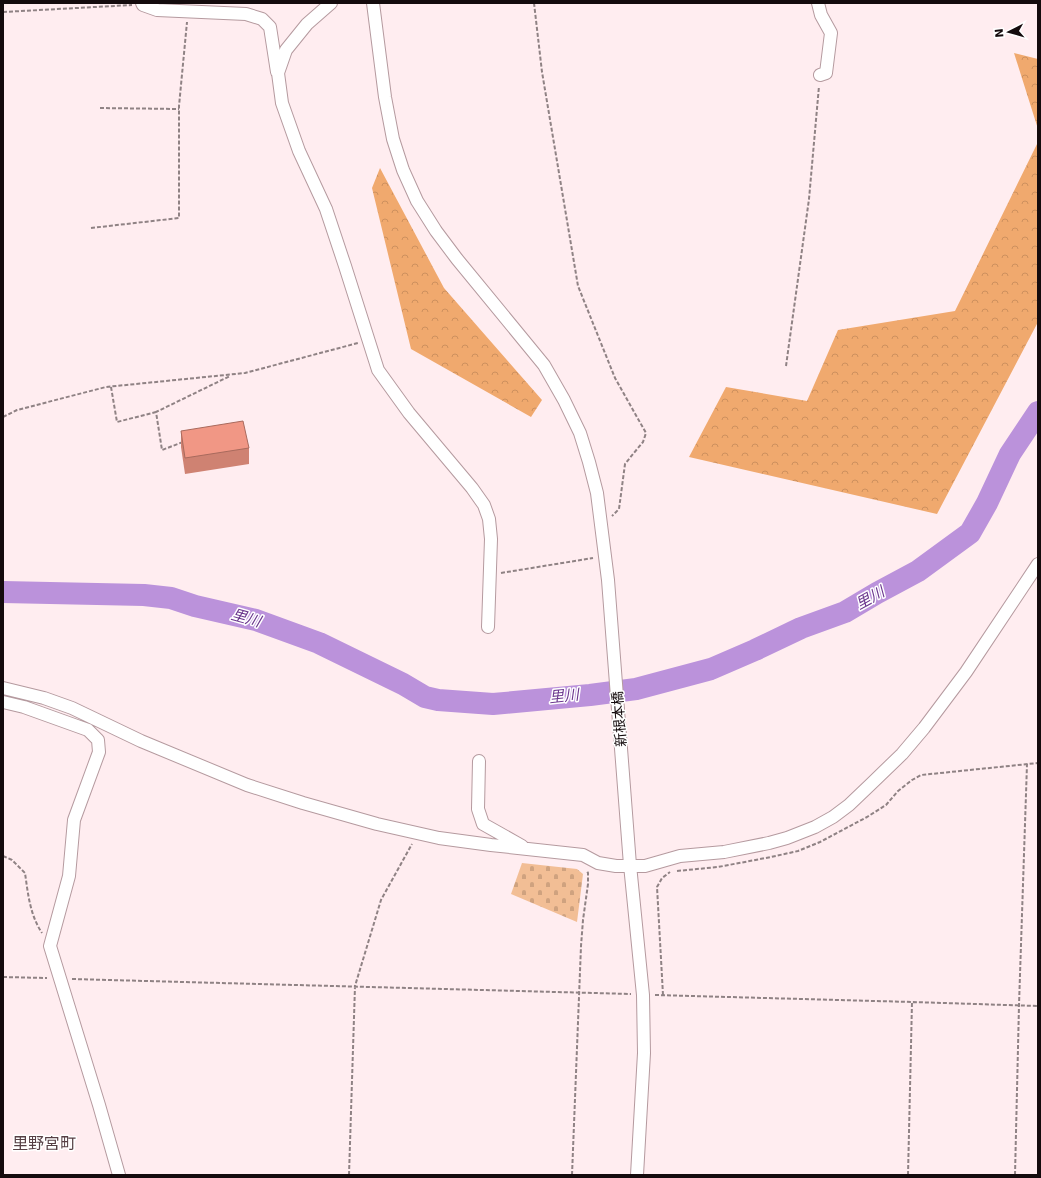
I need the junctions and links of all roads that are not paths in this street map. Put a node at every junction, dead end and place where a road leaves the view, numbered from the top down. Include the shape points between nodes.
1 (331, 3) edge
2 (373, 3) edge
3 (818, 3) edge
4 (142, 4) edge
5 (278, 73) junction
6 (820, 75) road end
7 (1038, 564) edge
8 (488, 627) dead end
9 (3, 688) edge
10 (51, 700) junction
11 (3, 702) edge
12 (88, 730) junction
13 (479, 761) dead end
14 (525, 848) junction
15 (630, 862) junction
16 (119, 1175) edge
17 (637, 1175) edge

1 - 5 street via 306,24 286,50
2 - 15 street, 新根本橋 via 393,139 416,201 457,259 544,366 580,433 589,462 597,493 606,556
3 - 6 street via 821,15 831,33 826,73
4 - 5 street via 157,10 246,14 262,19 270,27
5 - 8 street via 282,103 299,152 326,209 378,370 409,413 484,505 492,539
7 - 15 street via 966,672 924,728 902,754 832,817 787,838 769,843 724,852 680,856 646,866
9 - 10 street
10 - 12 street
10 - 14 street via 247,785 303,803 438,838
11 - 12 street
12 - 16 street via 98,740 99,752 74,820 69,876 50,946
13 - 14 street via 478,809 483,824
14 - 15 street via 583,855 598,863 616,866
15 - 17 street, 新根本橋 via 643,995 644,1053

